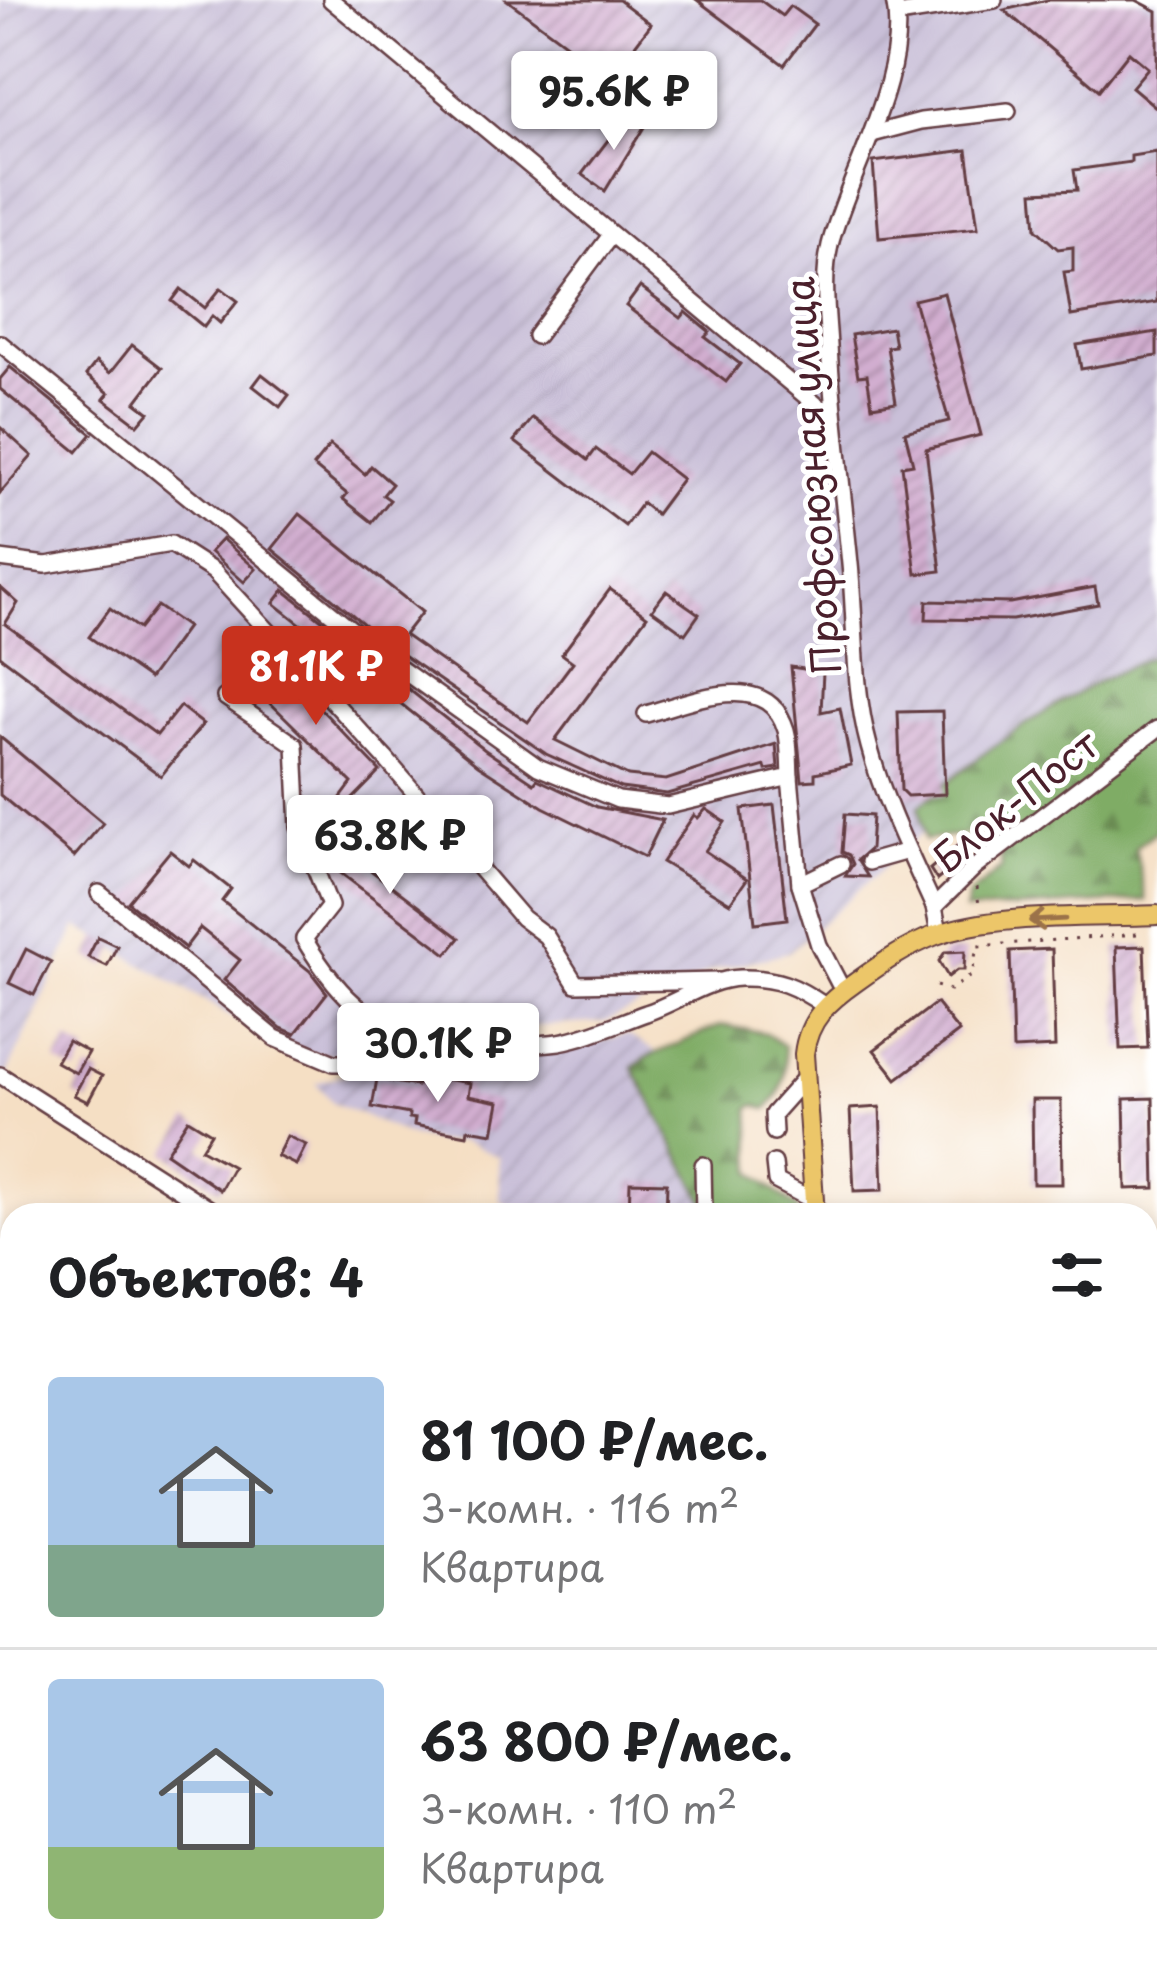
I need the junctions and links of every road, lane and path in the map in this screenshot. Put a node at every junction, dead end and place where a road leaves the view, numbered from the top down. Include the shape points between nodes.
1 (331, 0) edge
2 (994, 0) edge
3 (896, 7) edge
4 (1008, 111) dead end
5 (872, 134) junction
6 (611, 236) junction
7 (536, 336) dead end
8 (0, 343) edge
9 (832, 410) junction
10 (0, 559) edge
11 (225, 697) dead end
12 (646, 714) dead end
13 (1157, 729) edge
14 (790, 777) junction
15 (908, 850) junction
16 (869, 862) dead end
17 (841, 864) dead end
18 (800, 884) junction
19 (99, 893) dead end
20 (934, 907) junction
21 (1157, 915) edge
22 (939, 933) junction
23 (1138, 934) dead end
24 (718, 981) junction
25 (936, 986) dead end
26 (843, 991) junction
27 (825, 1006) junction
28 (468, 1039) junction
29 (0, 1076) edge
30 (805, 1078) junction
31 (774, 1132) dead end
32 (774, 1163) dead end
33 (703, 1166) dead end
34 (201, 1203) edge
35 (704, 1203) edge
36 (807, 1203) edge
37 (814, 1203) edge

1 - 6 street
2 - 3 street
3 - 5 street, Профсоюзная улица via 893,59
4 - 5 street
5 - 9 street, Профсоюзная улица via 825,280
6 - 7 street
6 - 9 street
8 - 14 street via 394,664 538,767 619,800 668,806
9 - 15 street, Профсоюзная улица via 859,697 868,745
10 - 24 street via 46,565 171,544 213,571 260,622 546,936 576,984
11 - 28 street via 295,745 299,827 330,906 304,939 321,968 362,1010 408,1032
12 - 14 street via 749,693 773,706 786,730
13 - 20 street, Блок-Пост
14 - 18 street
15 - 16 street
15 - 20 street, Профсоюзная улица
17 - 18 street
18 - 26 street
19 - 28 street via 275,1038 334,1063 421,1063
20 - 22 street, Блок-Пост
21 -> 22 main road
22 - 26 main road
23 - 25 path via 977,946 972,975 950,990
24 - 27 street via 792,983
24 - 28 street via 561,1042
26 - 27 main road
27 - 30 main road via 809,1029
29 - 34 street
30 - 31 street via 773,1114
30 - 37 main road
32 - 36 street via 776,1181
33 - 35 street

